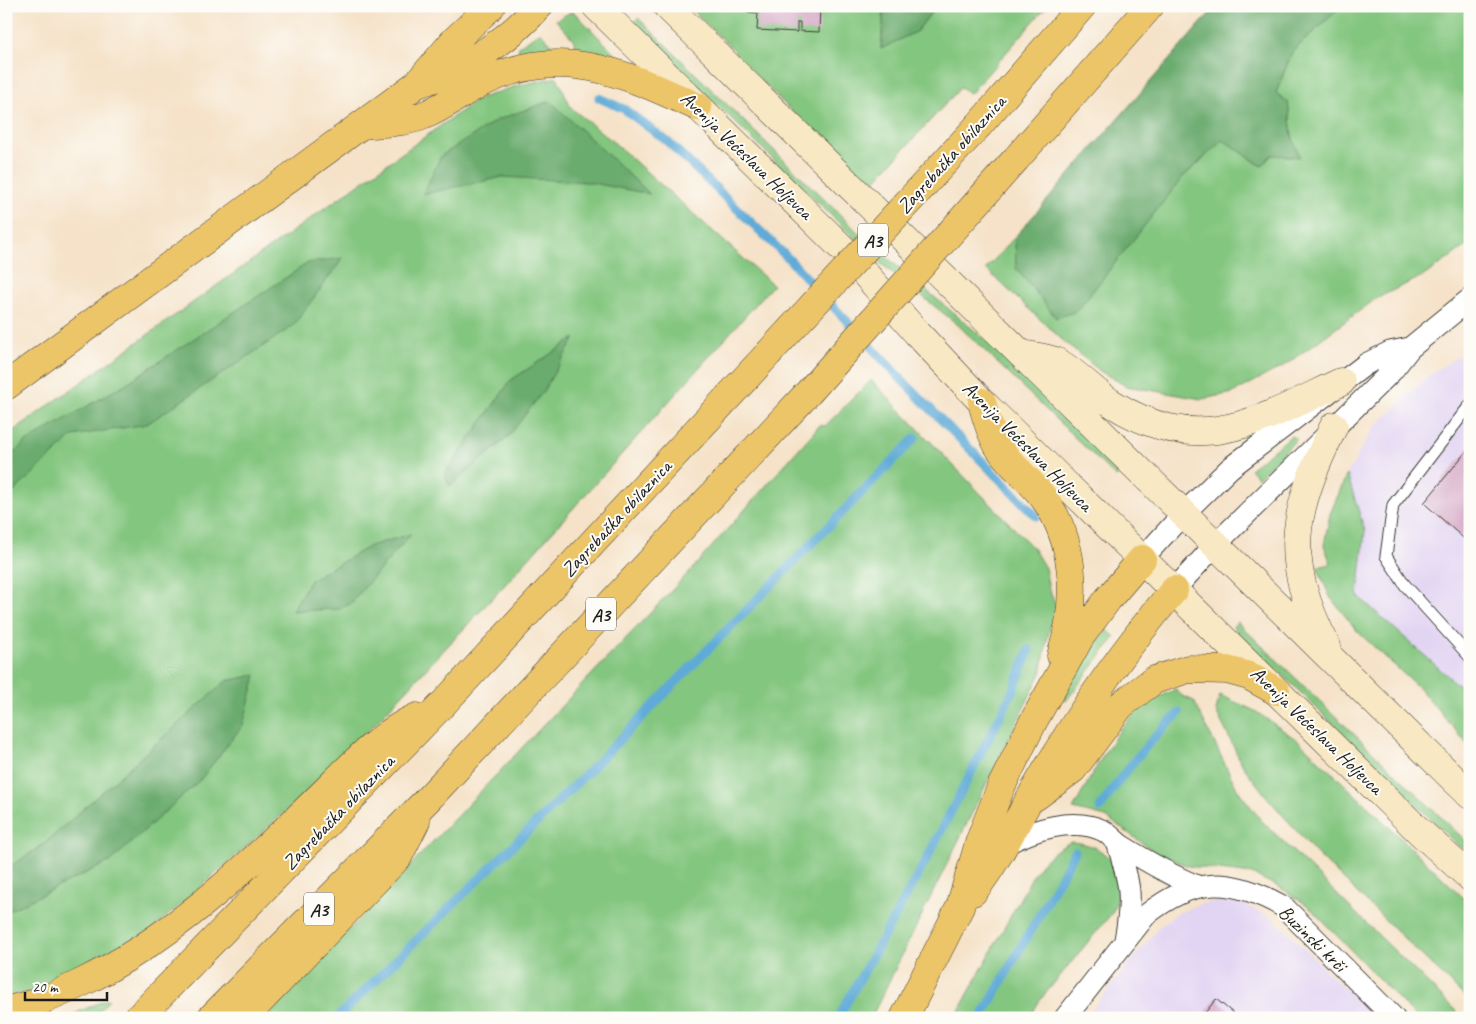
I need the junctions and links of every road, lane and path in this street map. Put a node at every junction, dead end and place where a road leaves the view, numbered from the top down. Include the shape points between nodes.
1 (464, 6) edge
2 (491, 6) edge
3 (539, 6) edge
4 (596, 6) edge
5 (666, 6) edge
6 (1082, 6) edge
7 (1150, 6) edge
8 (454, 41) junction
9 (416, 84) junction
10 (698, 107) junction
11 (360, 125) junction
12 (1470, 299) edge
13 (1410, 348) junction
14 (1021, 354) junction
15 (1341, 382) junction
16 (6, 386) edge
17 (982, 402) junction
18 (1470, 405) edge
19 (1334, 426) junction
20 (1183, 514) junction
21 (1215, 545) junction
22 (1142, 559) junction
23 (1174, 590) junction
24 (1470, 657) edge
25 (1336, 664) junction
26 (1050, 689) junction
27 (1276, 691) junction
28 (442, 706) junction
29 (1470, 795) edge
30 (427, 800) junction
31 (1028, 803) junction
32 (1117, 842) junction
33 (1004, 846) junction
34 (1470, 877) edge
35 (1197, 886) junction
36 (960, 907) junction
37 (1124, 943) junction
38 (6, 1010) edge
39 (138, 1018) edge
40 (211, 1018) edge
41 (244, 1018) edge
42 (904, 1018) edge
43 (1065, 1018) edge
44 (1394, 1018) edge

1 - 8 highway
2 - 8 highway
3 - 9 highway via 522,25 487,51 446,73
4 - 10 main road, Avenija Većeslava Holjevca
5 - 14 main road
6 - 28 highway, Zagrebačka obilaznica / A3, bridge via 979,125
7 - 30 highway, A3, bridge via 809,392
8 - 9 highway
9 - 11 highway
10 - 11 highway via 655,87 611,72 587,65 553,63 504,73 420,117
10 - 17 main road, Avenija Većeslava Holjevca via 846,252
11 - 16 highway
12 - 13 street
13 - 15 street via 1390,352
13 - 19 street via 1392,371
14 - 15 main road via 1054,361 1134,416 1166,428 1193,432 1226,430 1255,422
14 - 20 main road
15 - 20 street via 1230,468
17 - 22 main road, Avenija Većeslava Holjevca
17 - 26 highway via 987,423 1000,449 1048,504 1070,555 1071,610 1066,640
18 - 24 lane via 1392,505 1386,556 1405,585
19 - 21 street
19 - 25 main road via 1306,490 1296,538 1296,560 1301,584
20 - 21 main road
20 - 22 street
21 - 23 street
21 - 25 main road
22 - 23 main road, Avenija Većeslava Holjevca
22 - 26 highway via 1081,636
23 - 27 main road, Avenija Većeslava Holjevca
23 - 31 highway via 1134,637 1087,702
25 - 29 main road
26 - 36 highway via 1001,787 980,840
27 - 31 highway via 1248,676 1227,670 1188,669 1154,680 1121,705 1073,769
27 - 34 main road, Avenija Većeslava Holjevca
28 - 38 highway via 409,720 380,739 216,894 164,935 110,969 63,992
28 - 39 highway, Zagrebačka obilaznica / A3
30 - 40 highway, A3
30 - 41 highway via 398,857
31 - 33 highway
32 - 33 street via 1095,828 1066,826 1023,835
32 - 35 street via 1156,867
32 - 37 street via 1130,882 1131,900
33 - 36 highway
35 - 37 street, Buzinski krči via 1162,902 1146,915
35 - 44 street, Buzinski krči via 1218,884 1244,889 1284,907
36 - 42 highway
37 - 43 street, Buzinski krči

